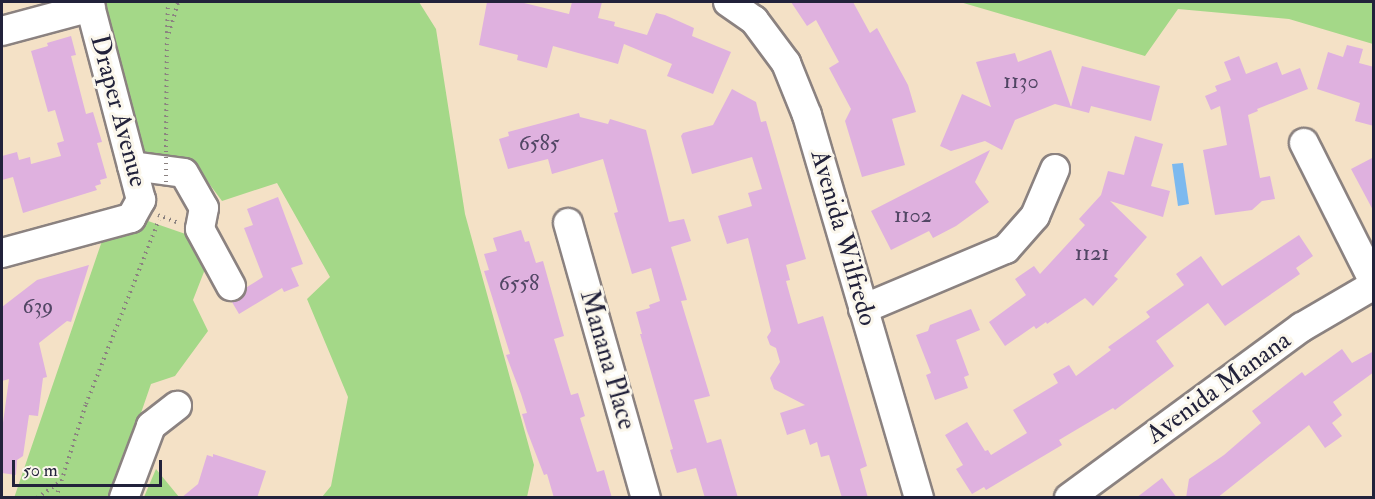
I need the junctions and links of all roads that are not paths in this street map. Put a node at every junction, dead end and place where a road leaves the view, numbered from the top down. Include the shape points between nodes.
1 (728, 2) edge
2 (90, 4) edge
3 (2, 31) edge
4 (1304, 143) dead end
5 (132, 166) junction
6 (1055, 169) dead end
7 (568, 224) dead end
8 (2, 253) edge
9 (1374, 283) edge
10 (231, 286) dead end
11 (863, 309) junction
12 (177, 406) dead end
13 (124, 498) edge
14 (646, 498) edge
15 (920, 498) edge
16 (1069, 498) edge

1 - 11 street, Avenida Wilfredo via 754,20 786,63 807,115
2 - 3 street
2 - 5 street, Draper Avenue
4 - 9 street
5 - 8 street, Draper Avenue via 152,203
5 - 10 street via 184,173 204,208 200,229
6 - 11 street via 1035,216 1006,249
7 - 14 street, Manana Place
9 - 16 street, Avenida Manana via 1302,327
11 - 15 street, Avenida Wilfredo
12 - 13 street via 151,426

